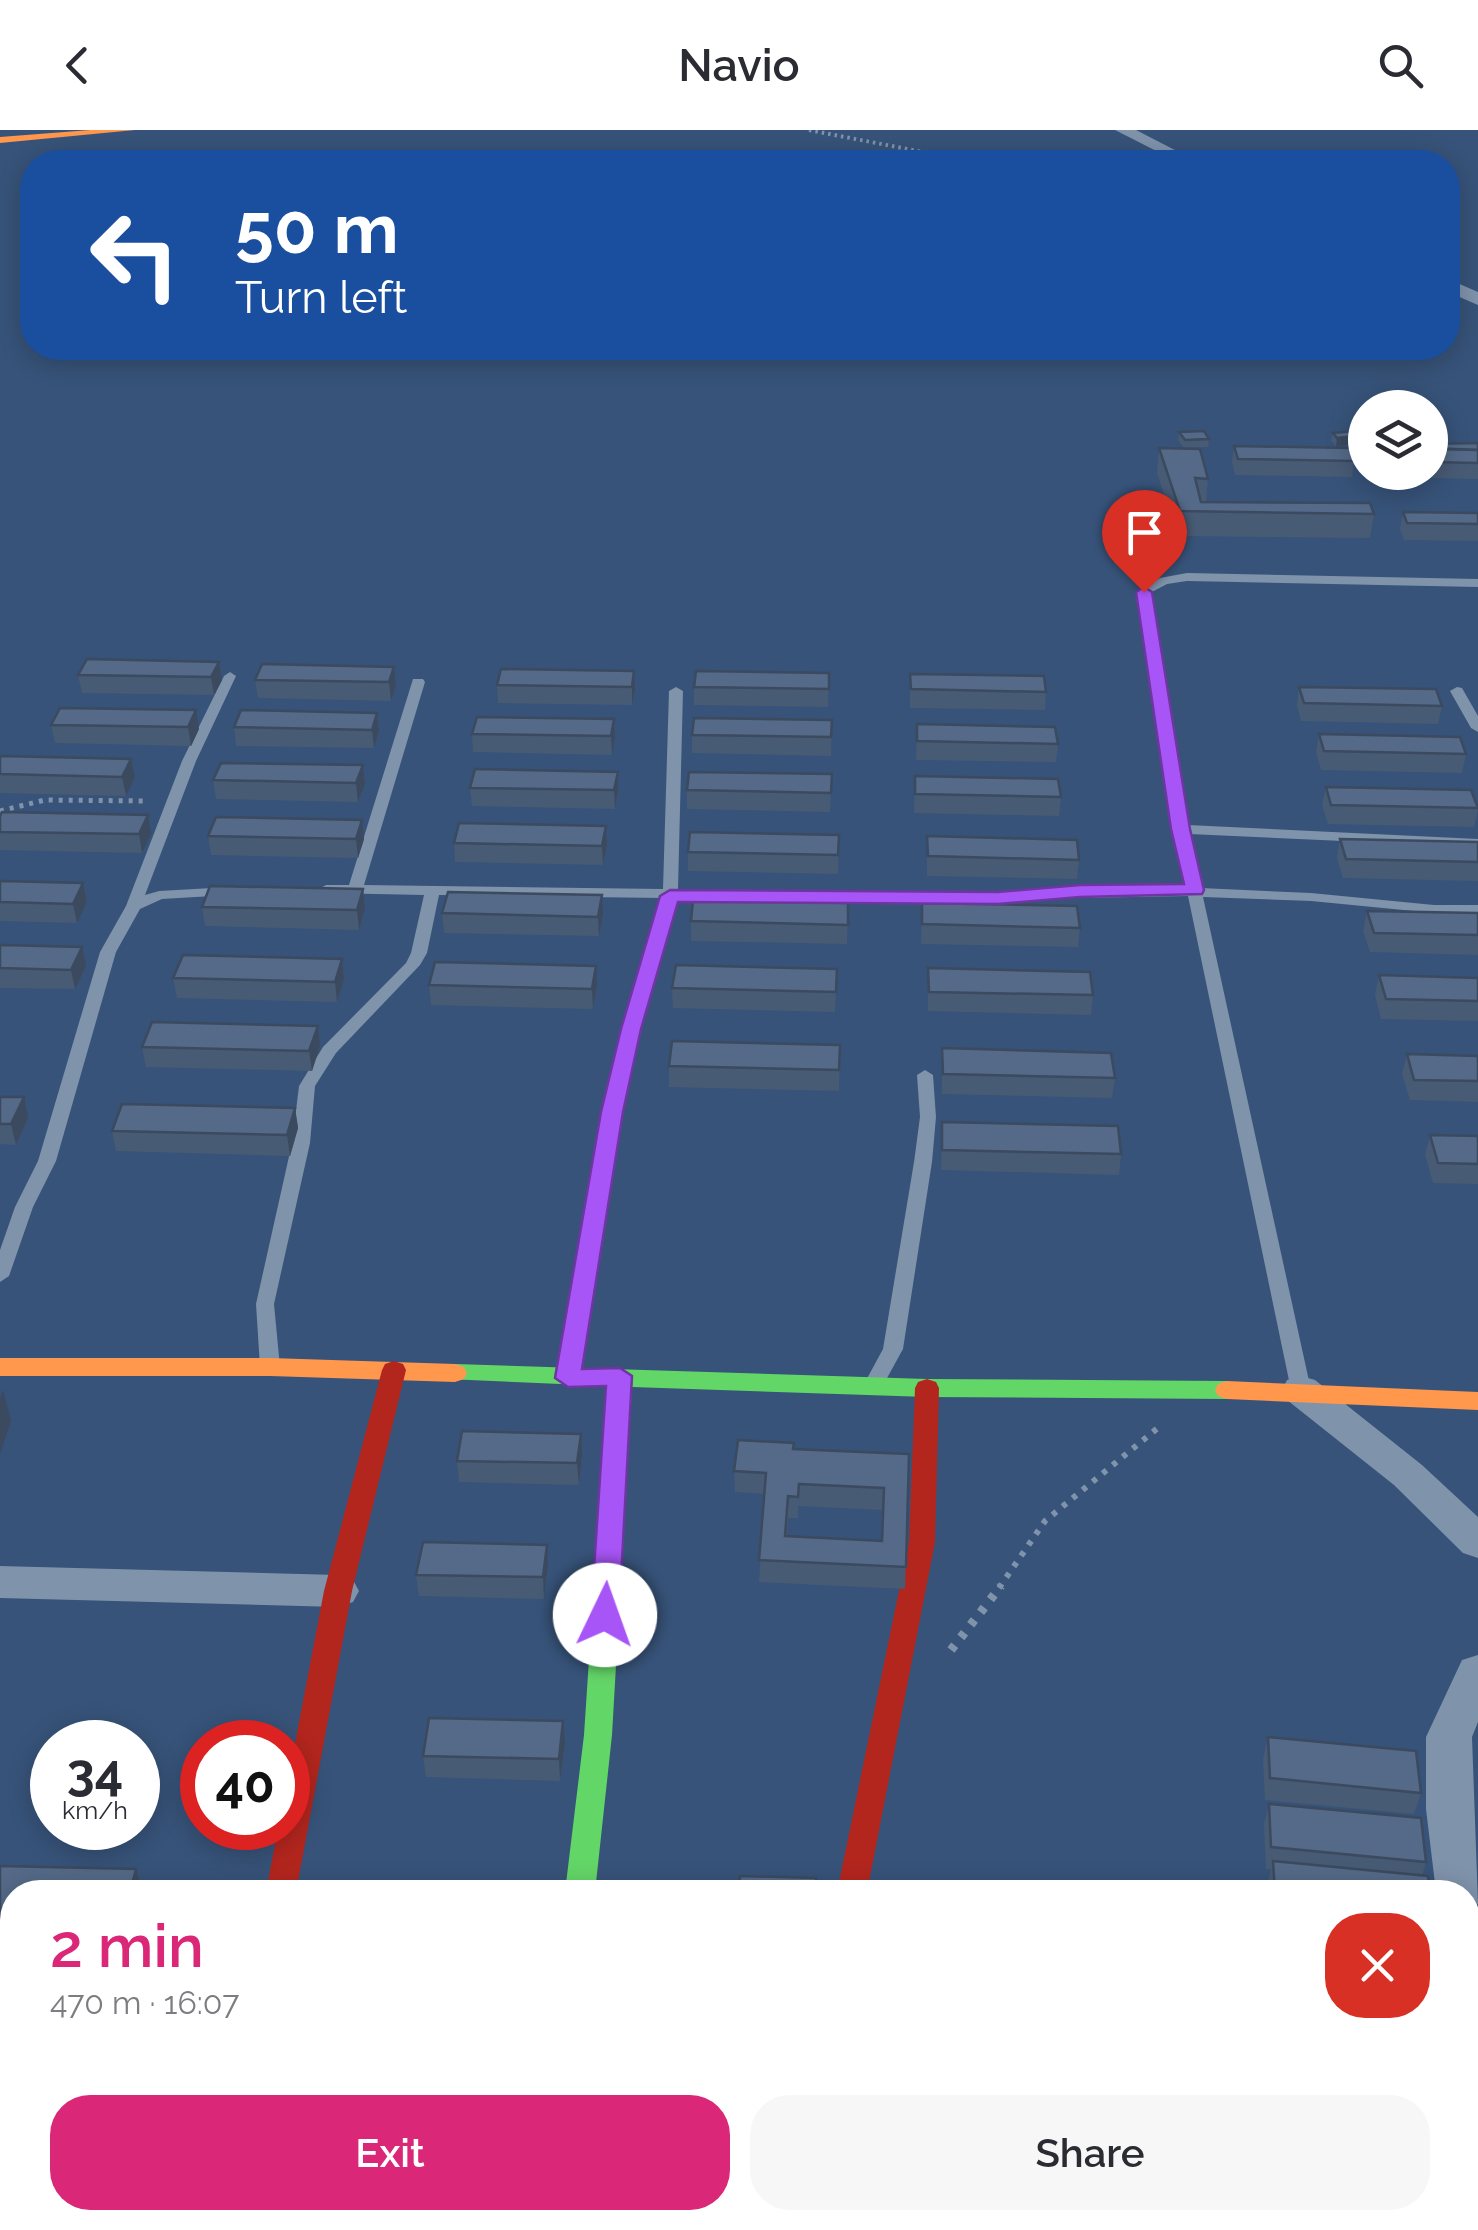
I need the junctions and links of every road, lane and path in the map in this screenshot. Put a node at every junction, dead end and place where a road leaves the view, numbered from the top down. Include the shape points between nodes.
1 (130, 130) edge
2 (809, 130) edge
3 (1123, 130) edge
4 (62, 132) edge
5 (0, 140) edge
6 (912, 150) edge
7 (1165, 150) edge
8 (1478, 583) edge
9 (230, 676) dead end
10 (418, 682) dead end
11 (676, 691) dead end
12 (1457, 692) dead end
13 (1478, 728) edge
14 (174, 801) junction
15 (0, 811) edge
16 (1180, 829) junction
17 (1478, 843) edge
18 (354, 888) junction
19 (317, 890) edge
20 (1195, 890) junction
21 (242, 891) edge
22 (432, 891) junction
23 (670, 896) junction
24 (134, 906) junction
25 (1478, 910) edge
26 (925, 1075) dead end
27 (0, 1276) edge
28 (0, 1366) edge
29 (270, 1367) junction
30 (394, 1370) junction
31 (620, 1376) junction
32 (568, 1378) junction
33 (874, 1384) junction
34 (927, 1388) junction
35 (1301, 1390) junction
36 (1208, 1391) junction
37 (1478, 1401) edge
38 (1478, 1542) edge
39 (0, 1582) edge
40 (338, 1591) junction
41 (940, 1664) dead end
42 (1478, 1672) edge
43 (284, 1880) edge
44 (581, 1880) edge
45 (854, 1880) edge
46 (1459, 1880) edge

1 - 4 main road
2 - 6 path
3 - 7 street
4 - 5 main road
8 - 16 lane via 1187,577 1144,592
9 - 14 lane
10 - 18 lane
11 - 23 lane
12 - 13 lane
14 - 15 path via 46,800
14 - 24 lane
16 - 17 lane
16 - 20 lane
18 - 19 lane
18 - 22 lane
20 - 23 lane via 998,898
20 - 25 lane
20 - 35 lane
21 - 24 lane via 159,895
22 - 23 lane
22 - 29 lane via 412,965 328,1050 307,1086 265,1304
23 - 32 lane via 612,1112
24 - 27 lane via 95,986 52,1144
26 - 33 lane via 926,1132 894,1349
28 - 29 main road
29 - 30 main road
30 - 32 main road
30 - 40 main road
31 - 32 main road
31 - 33 main road
31 - 44 main road via 598,1735
33 - 34 main road
34 - 36 main road
34 - 45 main road via 922,1542
35 - 36 main road
35 - 37 main road
35 - 38 street via 1408,1475
36 - 41 path via 1045,1521
39 - 40 street
40 - 43 main road
42 - 46 street via 1449,1737

